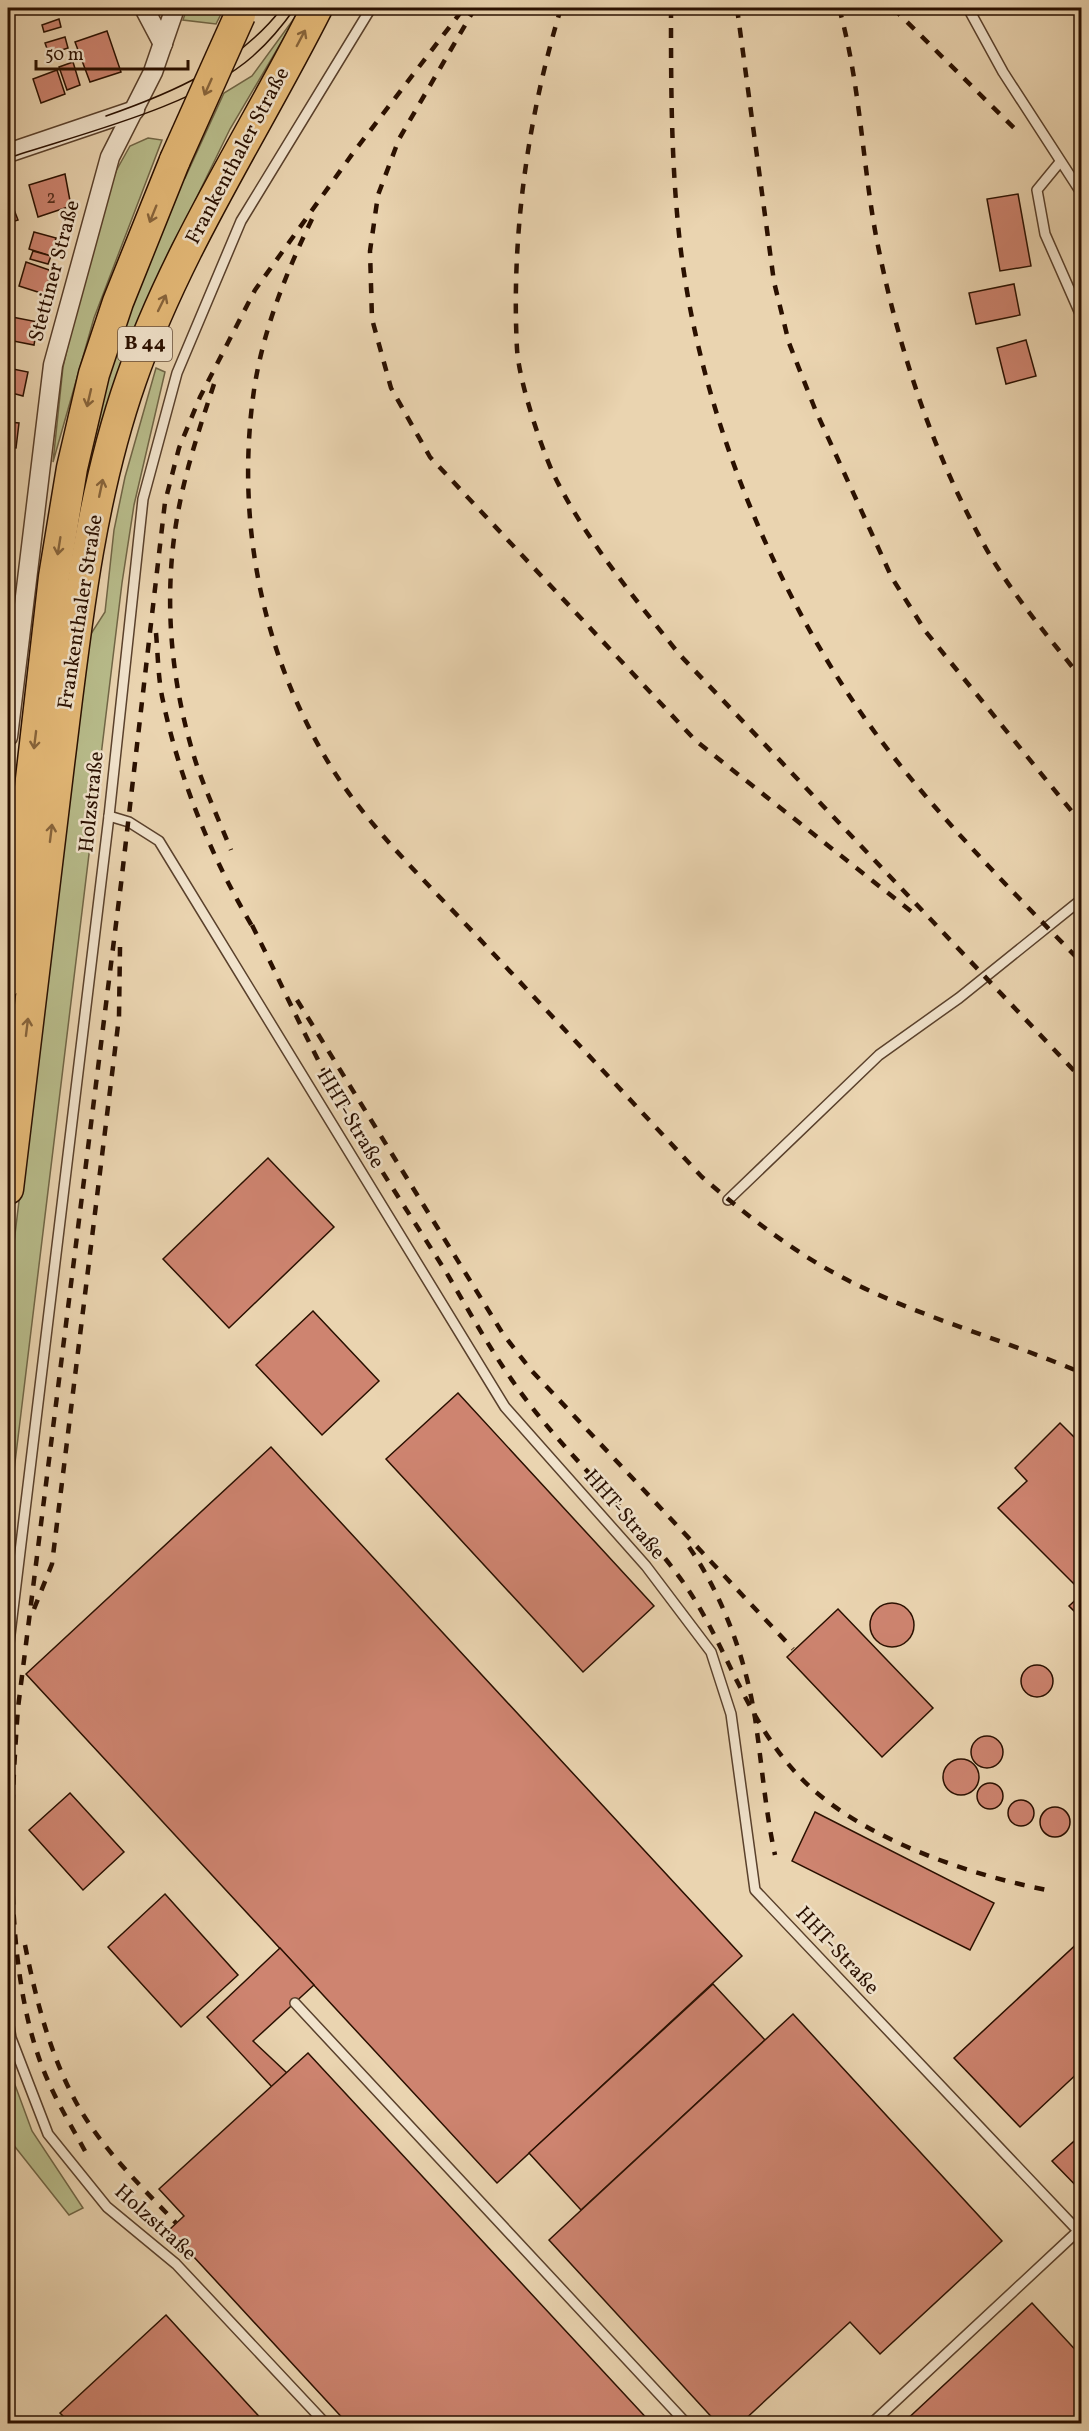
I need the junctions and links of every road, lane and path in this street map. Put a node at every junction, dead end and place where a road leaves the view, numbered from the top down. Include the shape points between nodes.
1 (144, 8) edge
2 (175, 8) edge
3 (317, 8) edge
4 (371, 8) edge
5 (968, 8) edge
6 (242, 11) edge
7 (163, 44) junction
8 (135, 110) junction
9 (8, 153) edge
10 (1060, 162) junction
11 (1082, 194) edge
12 (1082, 318) edge
13 (8, 737) edge
14 (109, 816) junction
15 (1082, 899) edge
16 (8, 981) edge
17 (8, 1189) edge
18 (728, 1200) dead end
19 (8, 1651) edge
20 (295, 2003) dead end
21 (8, 2020) edge
22 (1079, 2234) edge
23 (326, 2424) edge
24 (687, 2424) edge
25 (871, 2424) edge

1 - 7 street
2 - 7 street, Stettiner Straße
17 -> 3 main road, Frankenthaler Straße / B 44 via 82,579 104,475 130,382 158,310
4 - 14 lane, Holzstraße via 241,221 177,372 143,499
5 - 10 lane
6 -> 16 main road, Frankenthaler Straße / B 44, bridge via 117,302 94,374 72,468 54,577
7 - 8 street, Stettiner Straße
8 - 9 street
8 - 13 street, Stettiner Straße via 110,157 53,365
10 - 11 lane
10 - 12 lane via 1037,190 1045,234
14 - 19 lane, Holzstraße
14 - 22 lane, HHT-Straße via 129,822 159,842 505,1407 646,1566 711,1652 730,1714 755,1890
15 - 18 lane via 959,998 879,1055
20 - 24 lane
21 - 23 lane, Holzstraße via 11,2038 48,2134 107,2207 176,2264
22 - 25 lane

